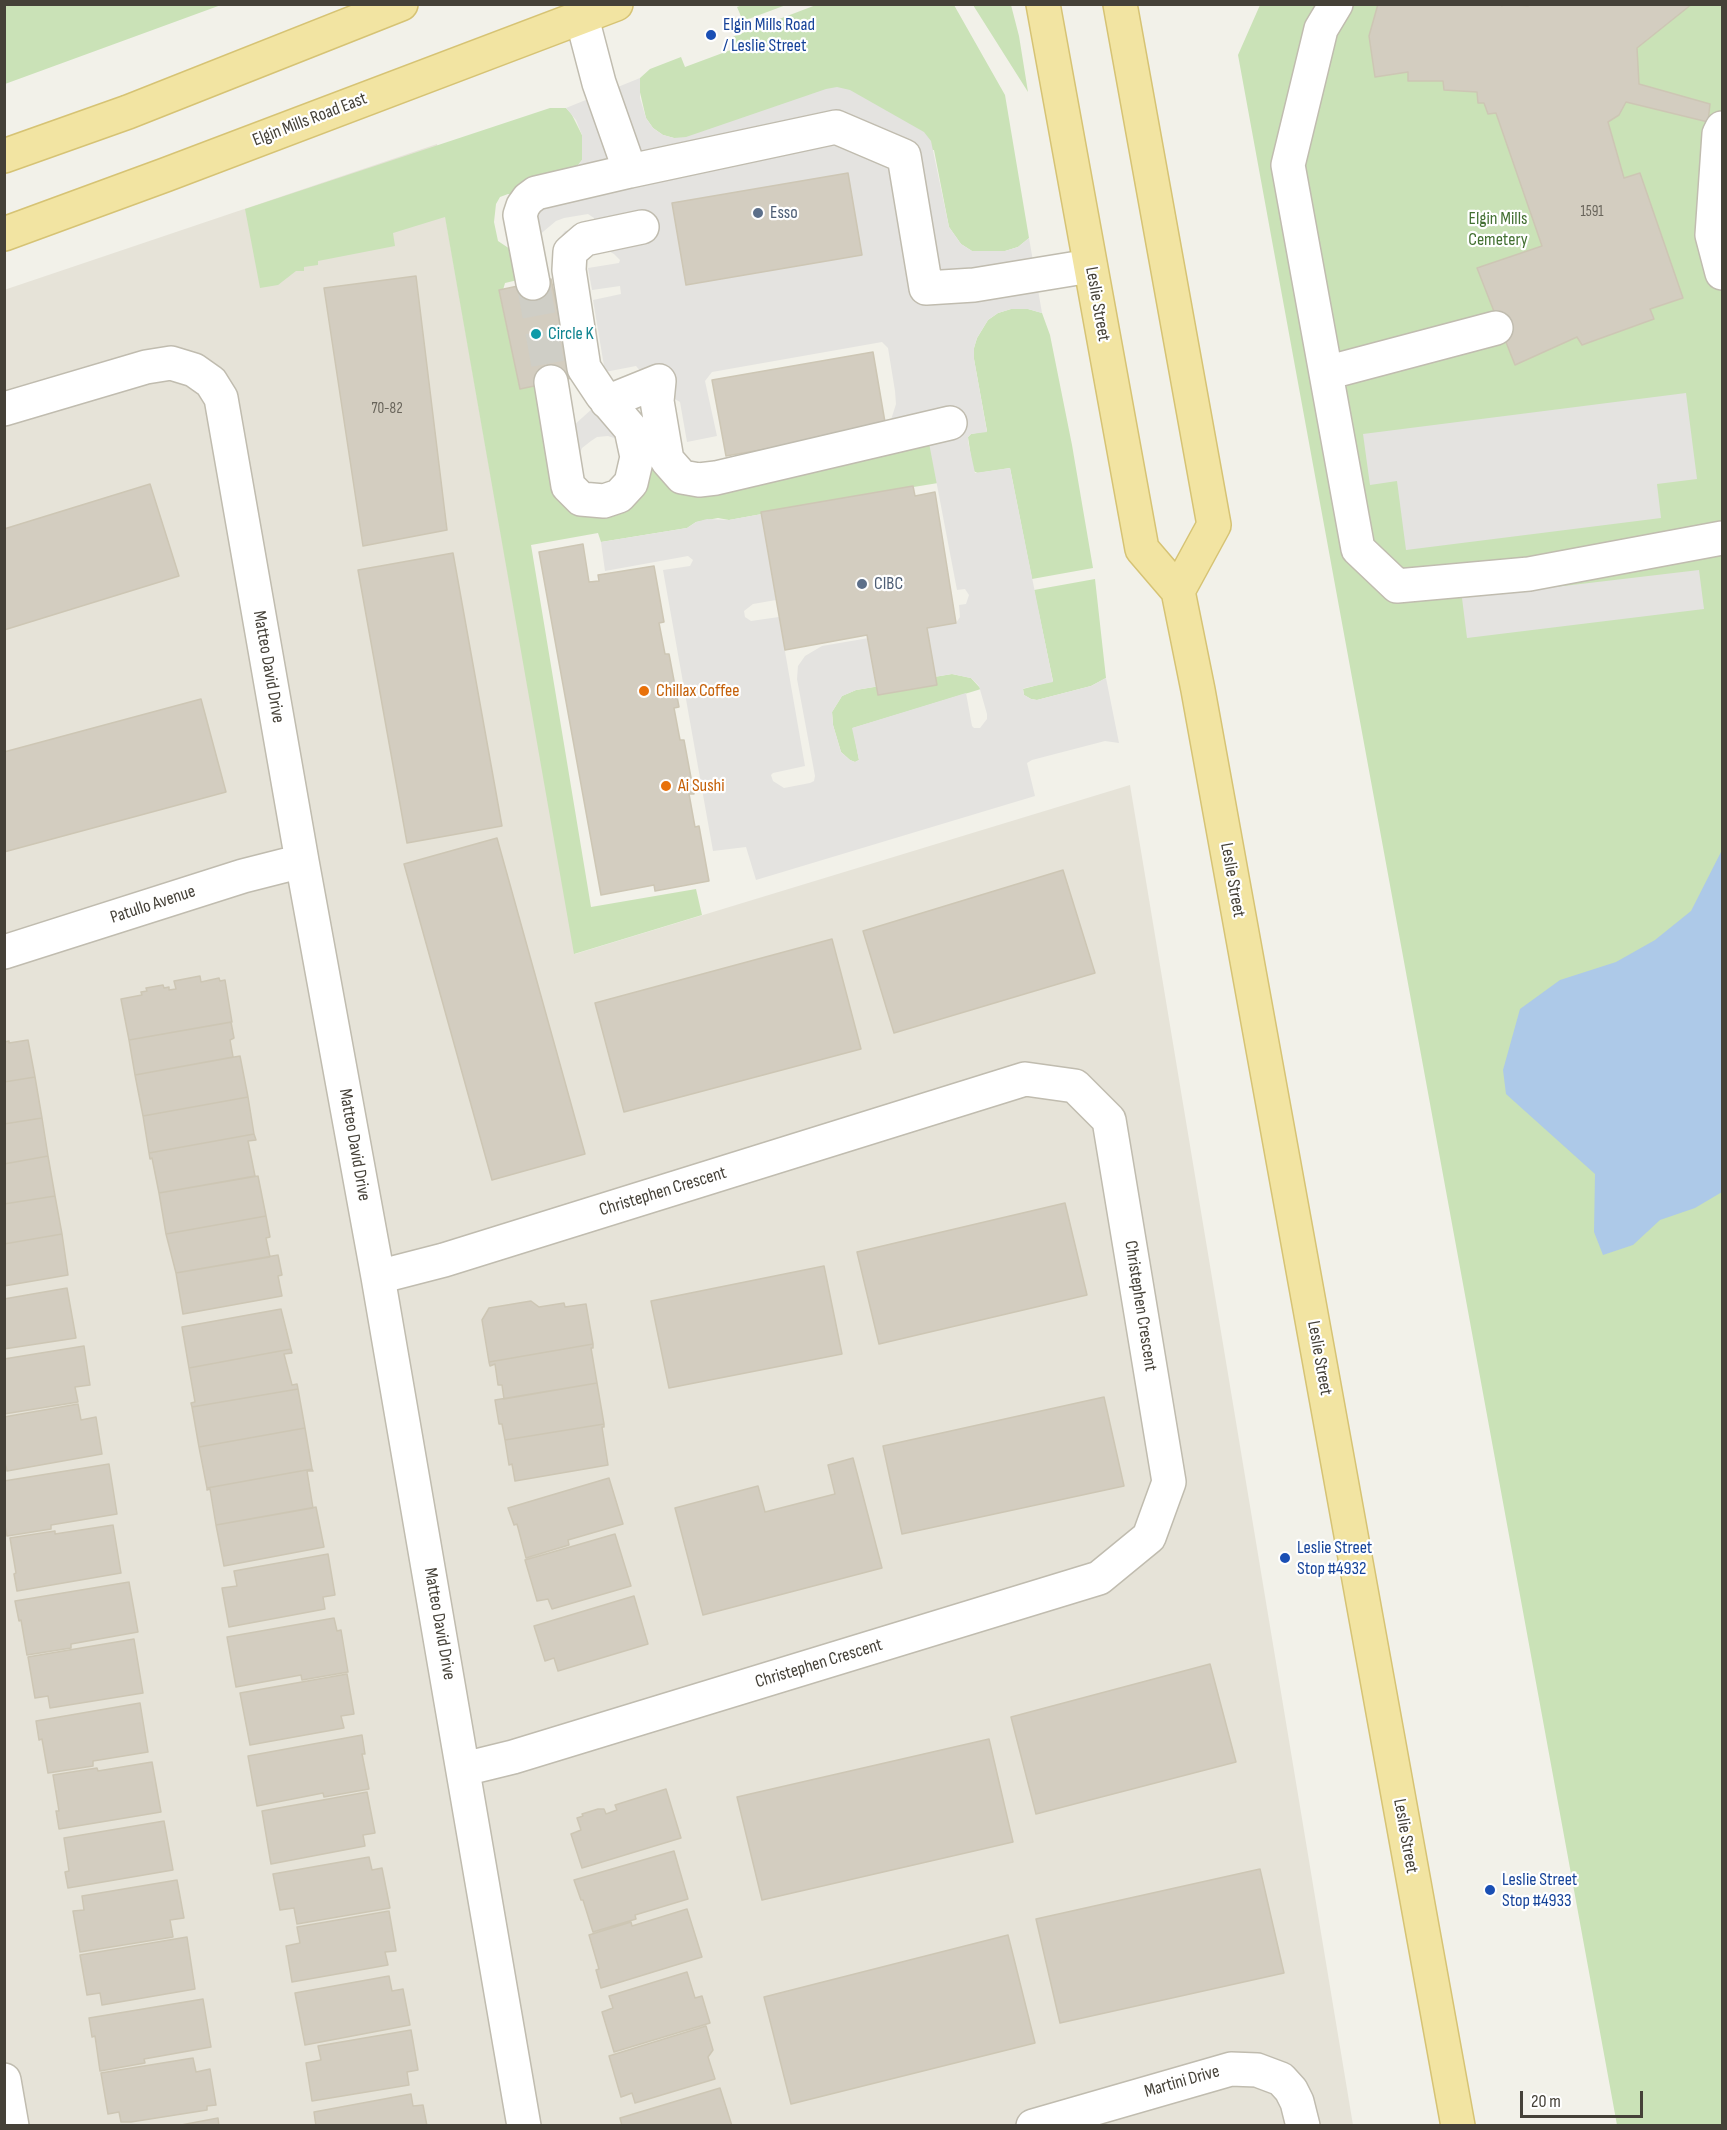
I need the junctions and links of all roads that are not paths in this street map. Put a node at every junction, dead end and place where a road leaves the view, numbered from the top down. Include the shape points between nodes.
1 (401, 4) edge
2 (615, 4) edge
3 (1043, 4) edge
4 (1120, 4) edge
5 (1336, 4) edge
6 (582, 18) junction
7 (1722, 128) edge
8 (4, 156) edge
9 (630, 171) junction
10 (642, 227) dead end
11 (4, 234) edge
12 (1090, 266) junction
13 (1722, 273) edge
14 (533, 283) tunnel mouth
15 (1496, 328) dead end
16 (1326, 373) junction
17 (551, 382) tunnel mouth
18 (607, 402) junction
19 (4, 409) edge
20 (950, 423) dead end
21 (1722, 538) edge
22 (1178, 591) junction
23 (302, 861) junction
24 (4, 952) edge
25 (378, 1277) junction
26 (464, 1769) junction
27 (4, 2080) edge
28 (12, 2126) edge
29 (524, 2126) edge
30 (1033, 2126) edge
31 (1303, 2126) edge
32 (1458, 2126) edge

1 - 8 main road via 128,112
2 - 6 main road, Elgin Mills Road East
3 - 12 main road, Leslie Street
4 - 22 main road via 1214,525
5 - 16 street via 1321,29 1288,165
6 - 9 street via 598,82
6 - 11 main road, Elgin Mills Road East
7 - 13 street via 1712,235
9 - 12 street via 836,127 904,156 926,288 974,285
9 - 14 street via 536,193 528,199 520,215
10 - 18 street via 585,239 570,252 569,270 584,368
12 - 22 main road, Leslie Street via 1142,549
15 - 16 street
16 - 21 street via 1358,549 1397,586 1529,574
17 - 18 street via 568,486 581,499 604,501 619,496 631,483 637,457 631,429
18 - 20 street via 659,381 657,401 667,460 682,477 699,480
19 - 23 street, Matteo David Drive via 171,363 194,370 211,382 221,398 225,416
22 - 32 main road, Leslie Street
23 - 24 street, Patullo Avenue
23 - 25 street, Matteo David Drive
25 - 26 street, Matteo David Drive
25 - 26 street, Christephen Crescent via 444,1260 1025,1079 1075,1086 1109,1120 1169,1482 1149,1537 1100,1578
26 - 29 street, Matteo David Drive
27 - 28 street
30 - 31 street, Martini Drive via 1216,2071 1244,2068 1269,2073 1286,2085 1297,2102

